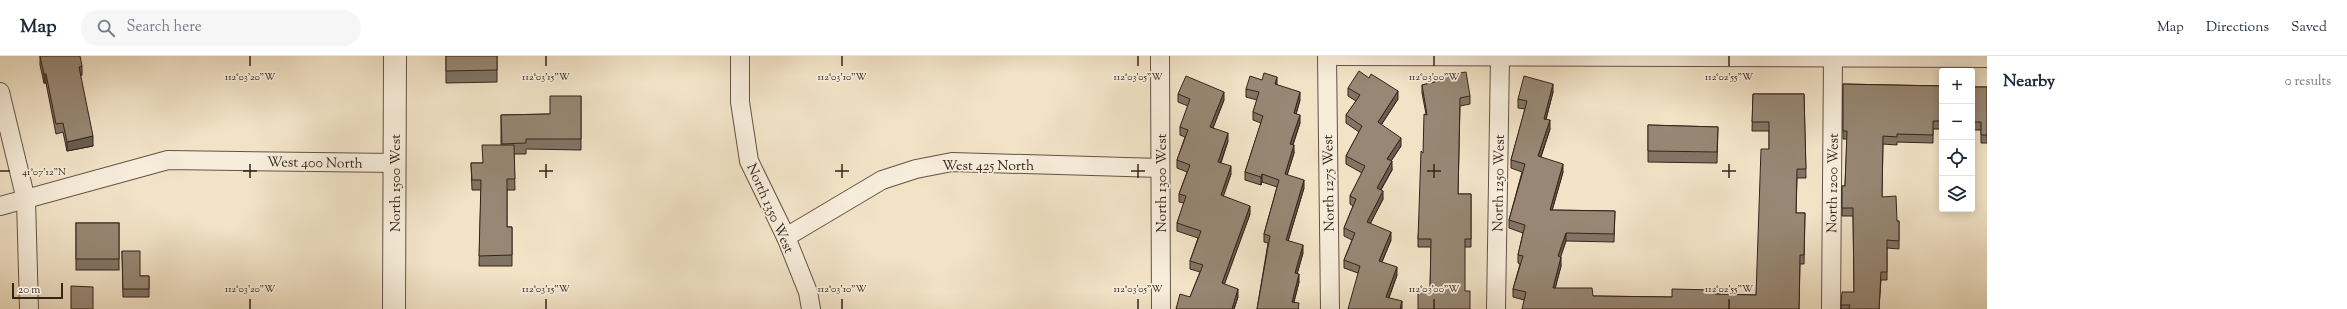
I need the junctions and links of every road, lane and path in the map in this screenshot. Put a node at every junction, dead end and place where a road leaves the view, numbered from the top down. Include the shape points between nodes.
1 (395, 56) edge
2 (740, 56) edge
3 (1160, 56) edge
4 (1327, 56) edge
5 (1337, 56) edge
6 (1500, 56) edge
7 (1833, 58) junction
8 (1987, 58) edge
9 (0, 92) edge
10 (396, 163) junction
11 (1160, 168) junction
12 (26, 200) junction
13 (0, 206) edge
14 (786, 237) junction
15 (29, 309) edge
16 (394, 309) edge
17 (811, 309) edge
18 (1162, 309) edge
19 (1330, 309) edge
20 (1496, 309) edge
21 (1831, 309) edge

1 - 10 street, North 1500 West
2 - 14 street, North 1350 West via 740,102 749,161
3 - 11 street, North 1300 West
4 - 19 street, North 1275 West
5 - 6 street
6 - 7 street
6 - 20 street, North 1250 West
7 - 8 street
7 - 21 street, North 1200 West
9 - 12 street
10 - 12 street, West 400 North via 168,160
10 - 16 street, North 1500 West
11 - 14 street, West 425 North via 952,162 916,169 882,180
11 - 18 street, North 1300 West
12 - 13 street, West 400 North
12 - 15 street
14 - 17 street, North 1350 West via 808,292

